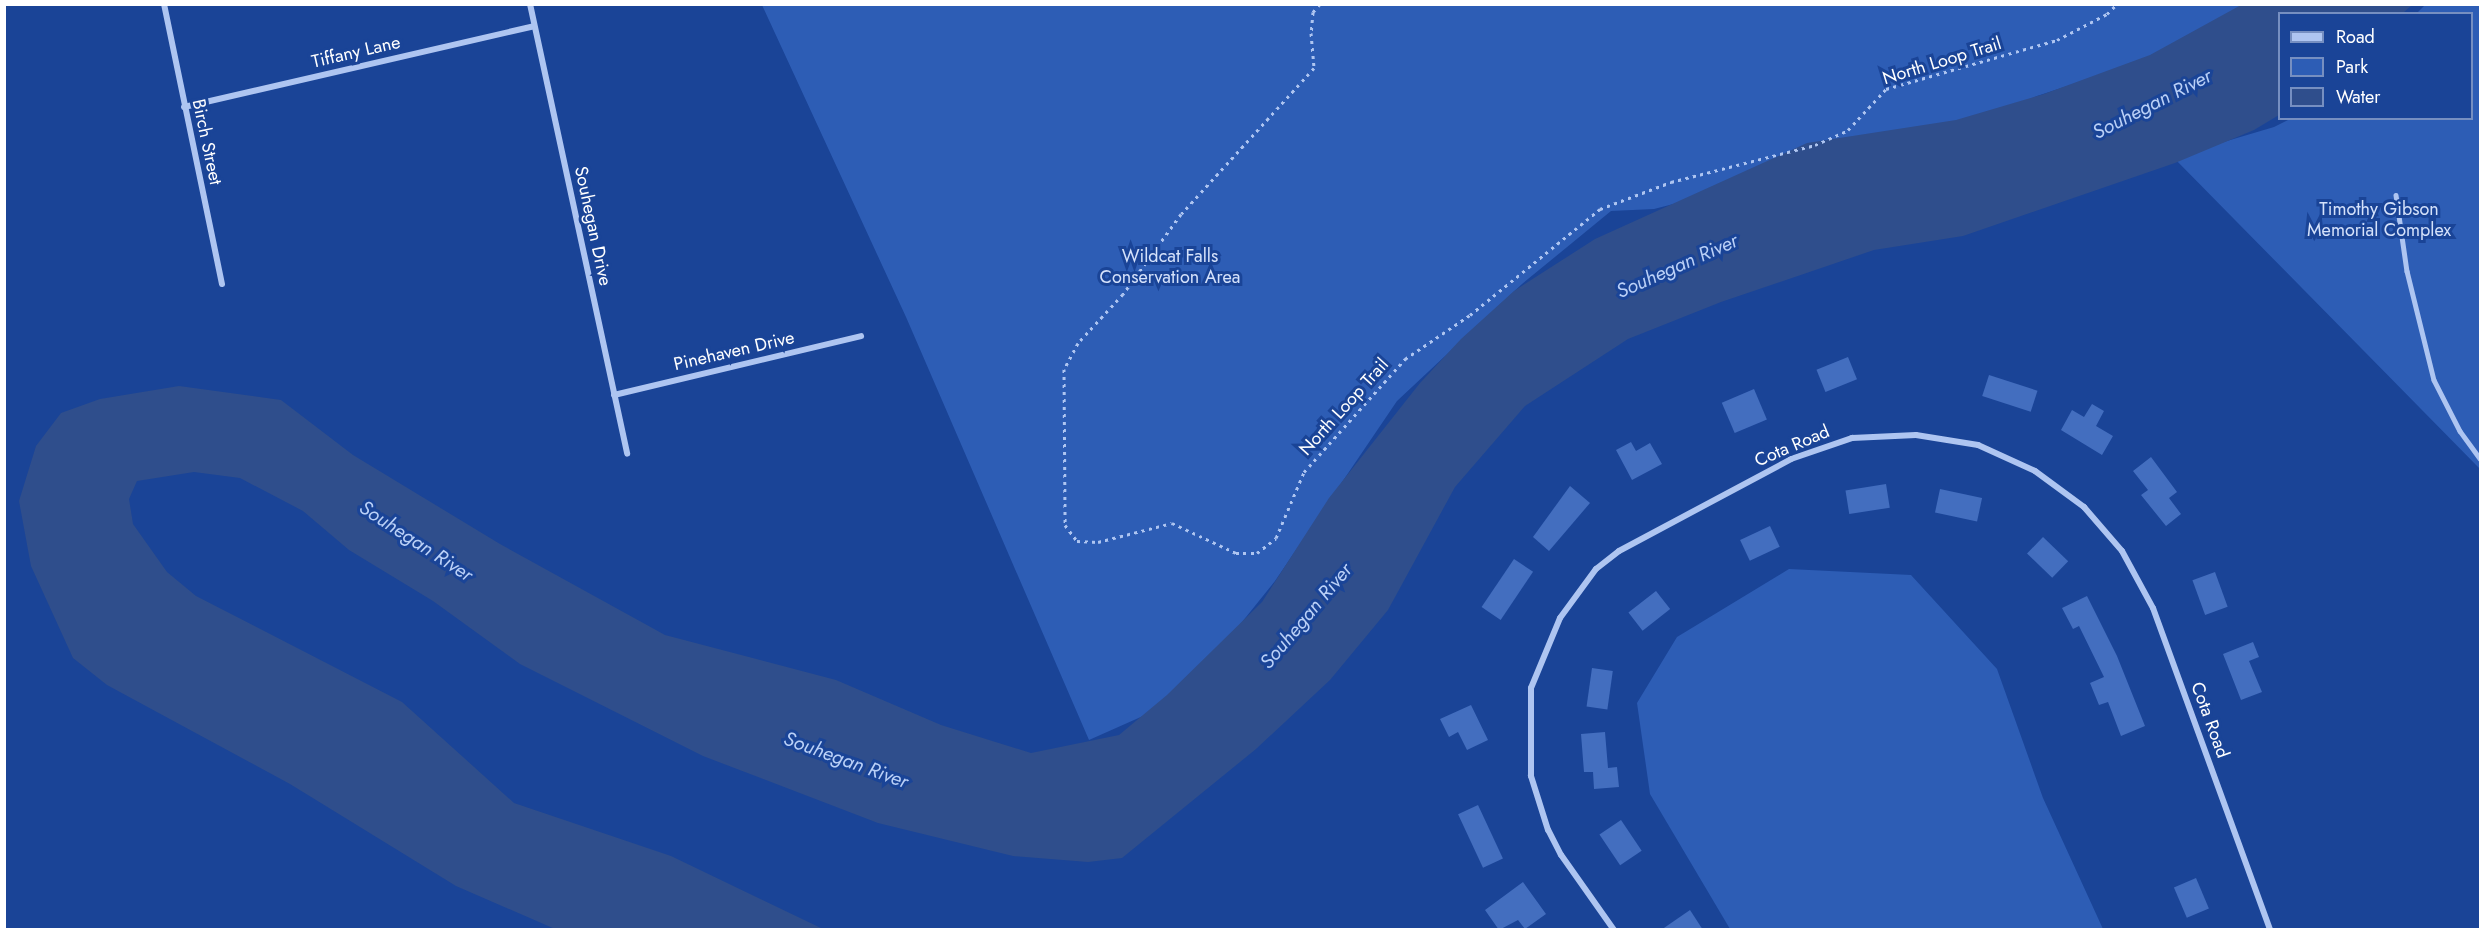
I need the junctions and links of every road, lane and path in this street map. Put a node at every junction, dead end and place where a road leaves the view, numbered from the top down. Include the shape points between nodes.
1 (164, 4) edge
2 (530, 4) edge
3 (1320, 4) edge
4 (2117, 4) edge
5 (534, 26) junction
6 (184, 107) junction
7 (2396, 195) dead end
8 (222, 284) dead end
9 (861, 336) dead end
10 (614, 395) junction
11 (627, 454) dead end
12 (2481, 459) edge
13 (1614, 930) edge
14 (2270, 930) edge

1 - 6 street, Birch Street
2 - 5 street, Souhegan Drive
3 - 4 path, North Loop Trail via 1313,12 1311,33 1314,68 1181,214 1123,294 1077,343 1064,369 1065,525 1077,542 1098,542 1172,524 1236,552 1257,553 1276,538 1304,472 1405,359 1470,315 1600,209 1671,182 1815,145 1848,130 1886,89 2057,40 2107,14
5 - 6 street, Tiffany Lane
5 - 10 street, Souhegan Drive
6 - 8 street, Birch Street
7 - 12 lane via 2407,271 2434,380 2460,431
9 - 10 street, Pinehaven Drive
10 - 11 street, Souhegan Drive
13 - 14 street, Cota Road via 1561,855 1531,776 1531,688 1560,618 1596,570 1638,540 1822,446 1895,435 1947,438 1978,445 2035,471 2084,507 2117,544 2153,608

